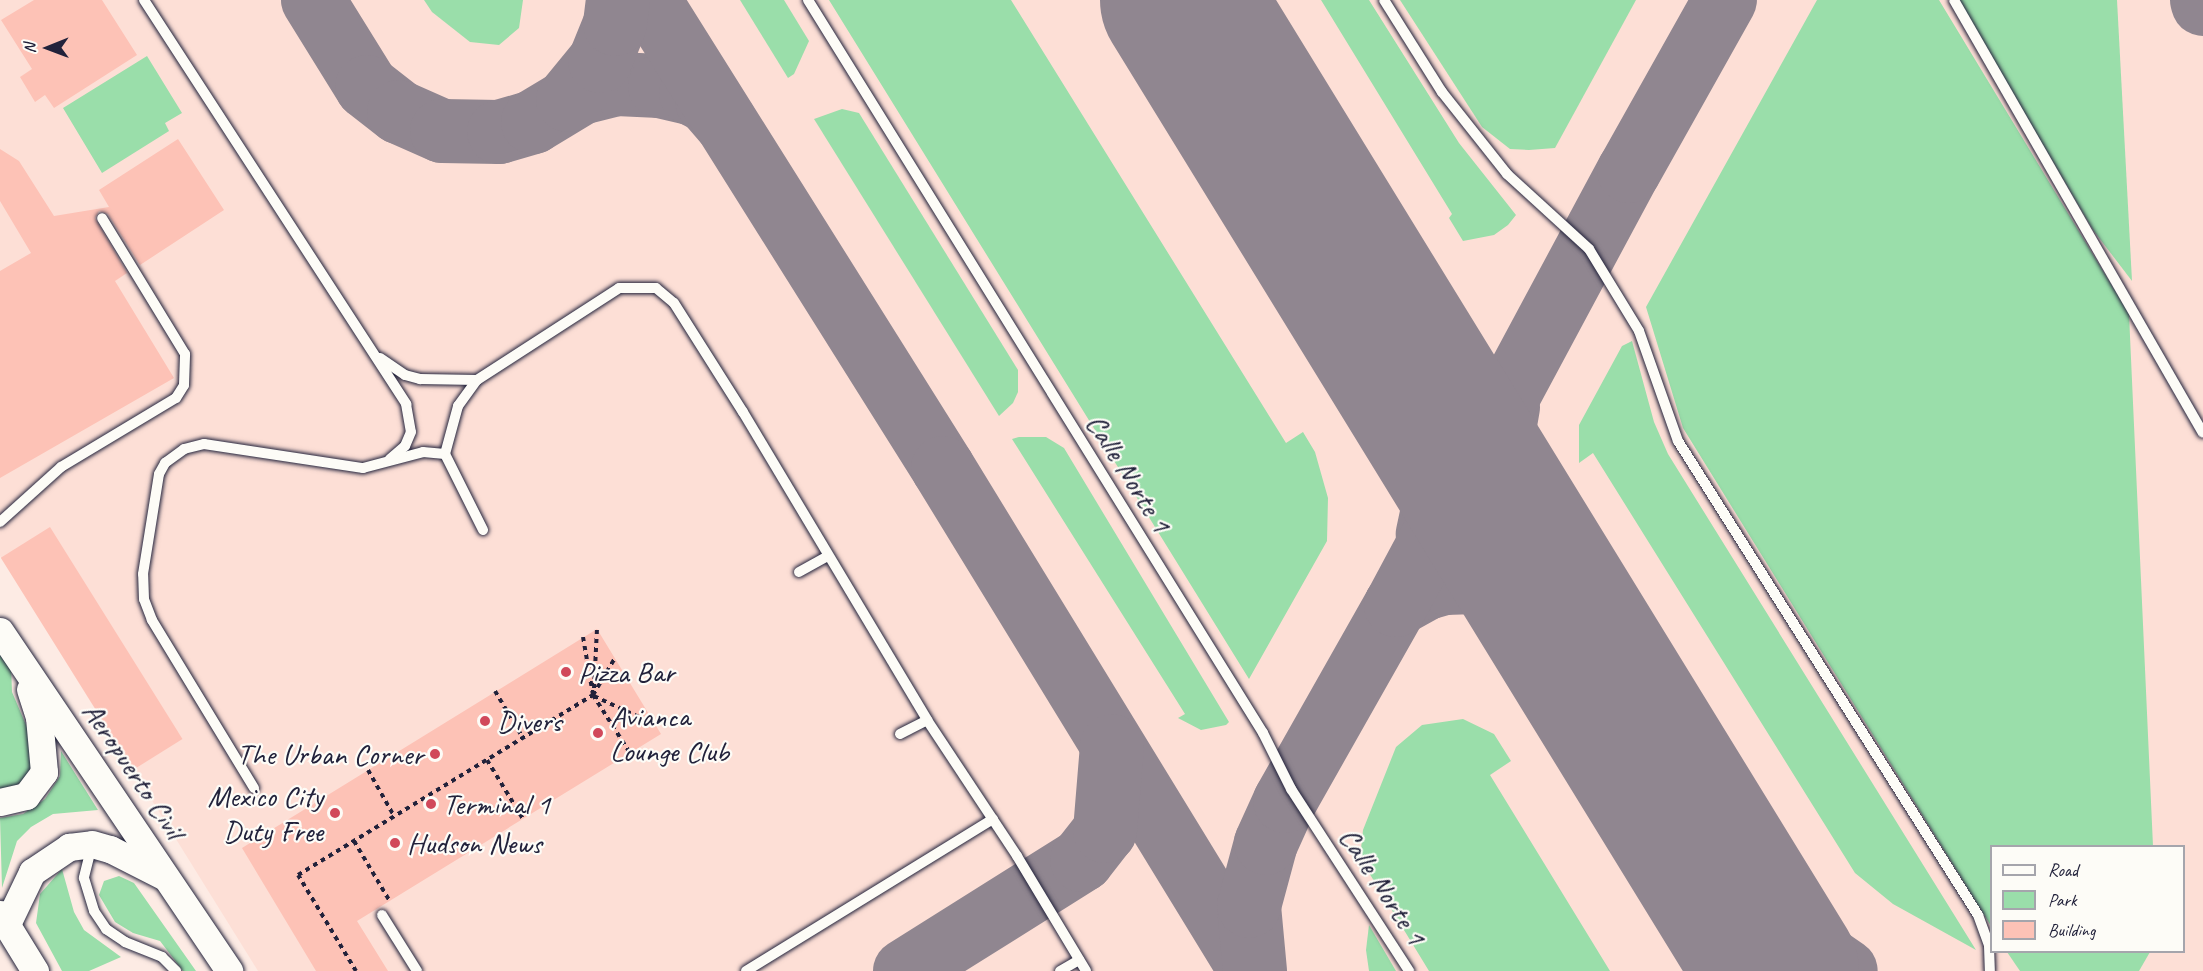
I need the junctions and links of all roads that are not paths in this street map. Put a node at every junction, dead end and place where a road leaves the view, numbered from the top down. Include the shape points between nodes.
1 (144, 0) edge
2 (808, 0) edge
3 (1384, 0) edge
4 (1954, 0) edge
5 (102, 218) dead end
6 (375, 354) junction
7 (477, 380) junction
8 (2203, 433) edge
9 (444, 454) junction
10 (384, 464) junction
11 (0, 522) edge
12 (483, 530) dead end
13 (828, 556) junction
14 (799, 572) dead end
15 (6, 639) edge
16 (927, 720) junction
17 (900, 734) dead end
18 (254, 788) dead end
19 (0, 802) edge
20 (993, 819) junction
21 (92, 844) junction
22 (167, 879) junction
23 (382, 915) dead end
24 (3, 919) edge
25 (1079, 960) junction
26 (36, 971) edge
27 (176, 971) edge
28 (229, 971) edge
29 (417, 971) edge
30 (746, 971) edge
31 (1060, 971) edge
32 (1086, 971) edge
33 (1409, 971) edge
34 (1990, 971) edge

1 - 6 lane
2 - 33 lane, Calle Norte 1 via 1263,733 1291,789
3 - 34 lane via 1442,92 1508,174 1589,249 1639,331 1678,441 1978,915 1989,946
4 - 8 lane
5 - 11 lane via 185,354 184,385 176,398 61,467
6 - 7 lane via 405,375 420,380
6 - 10 lane via 406,404 411,432 405,447
7 - 9 lane via 458,406
7 - 13 lane via 619,288 656,288 674,303
9 - 10 lane via 423,452
9 - 12 lane
10 - 18 lane via 363,468 204,444 178,453 159,474 143,574 144,599 152,620
13 - 14 lane
13 - 16 lane
15 - 19 street via 39,717 44,772 26,796
15 - 22 street, Aeropuerto Civil
16 - 17 lane
16 - 20 lane
20 - 25 lane
20 - 30 lane
21 - 22 street via 122,854
21 - 24 street via 69,847 44,861 24,883
21 - 27 lane via 84,878 94,911 106,929 124,942 162,957
22 - 28 street, Aeropuerto Civil
23 - 29 lane
24 - 26 street
25 - 31 lane
25 - 32 lane

